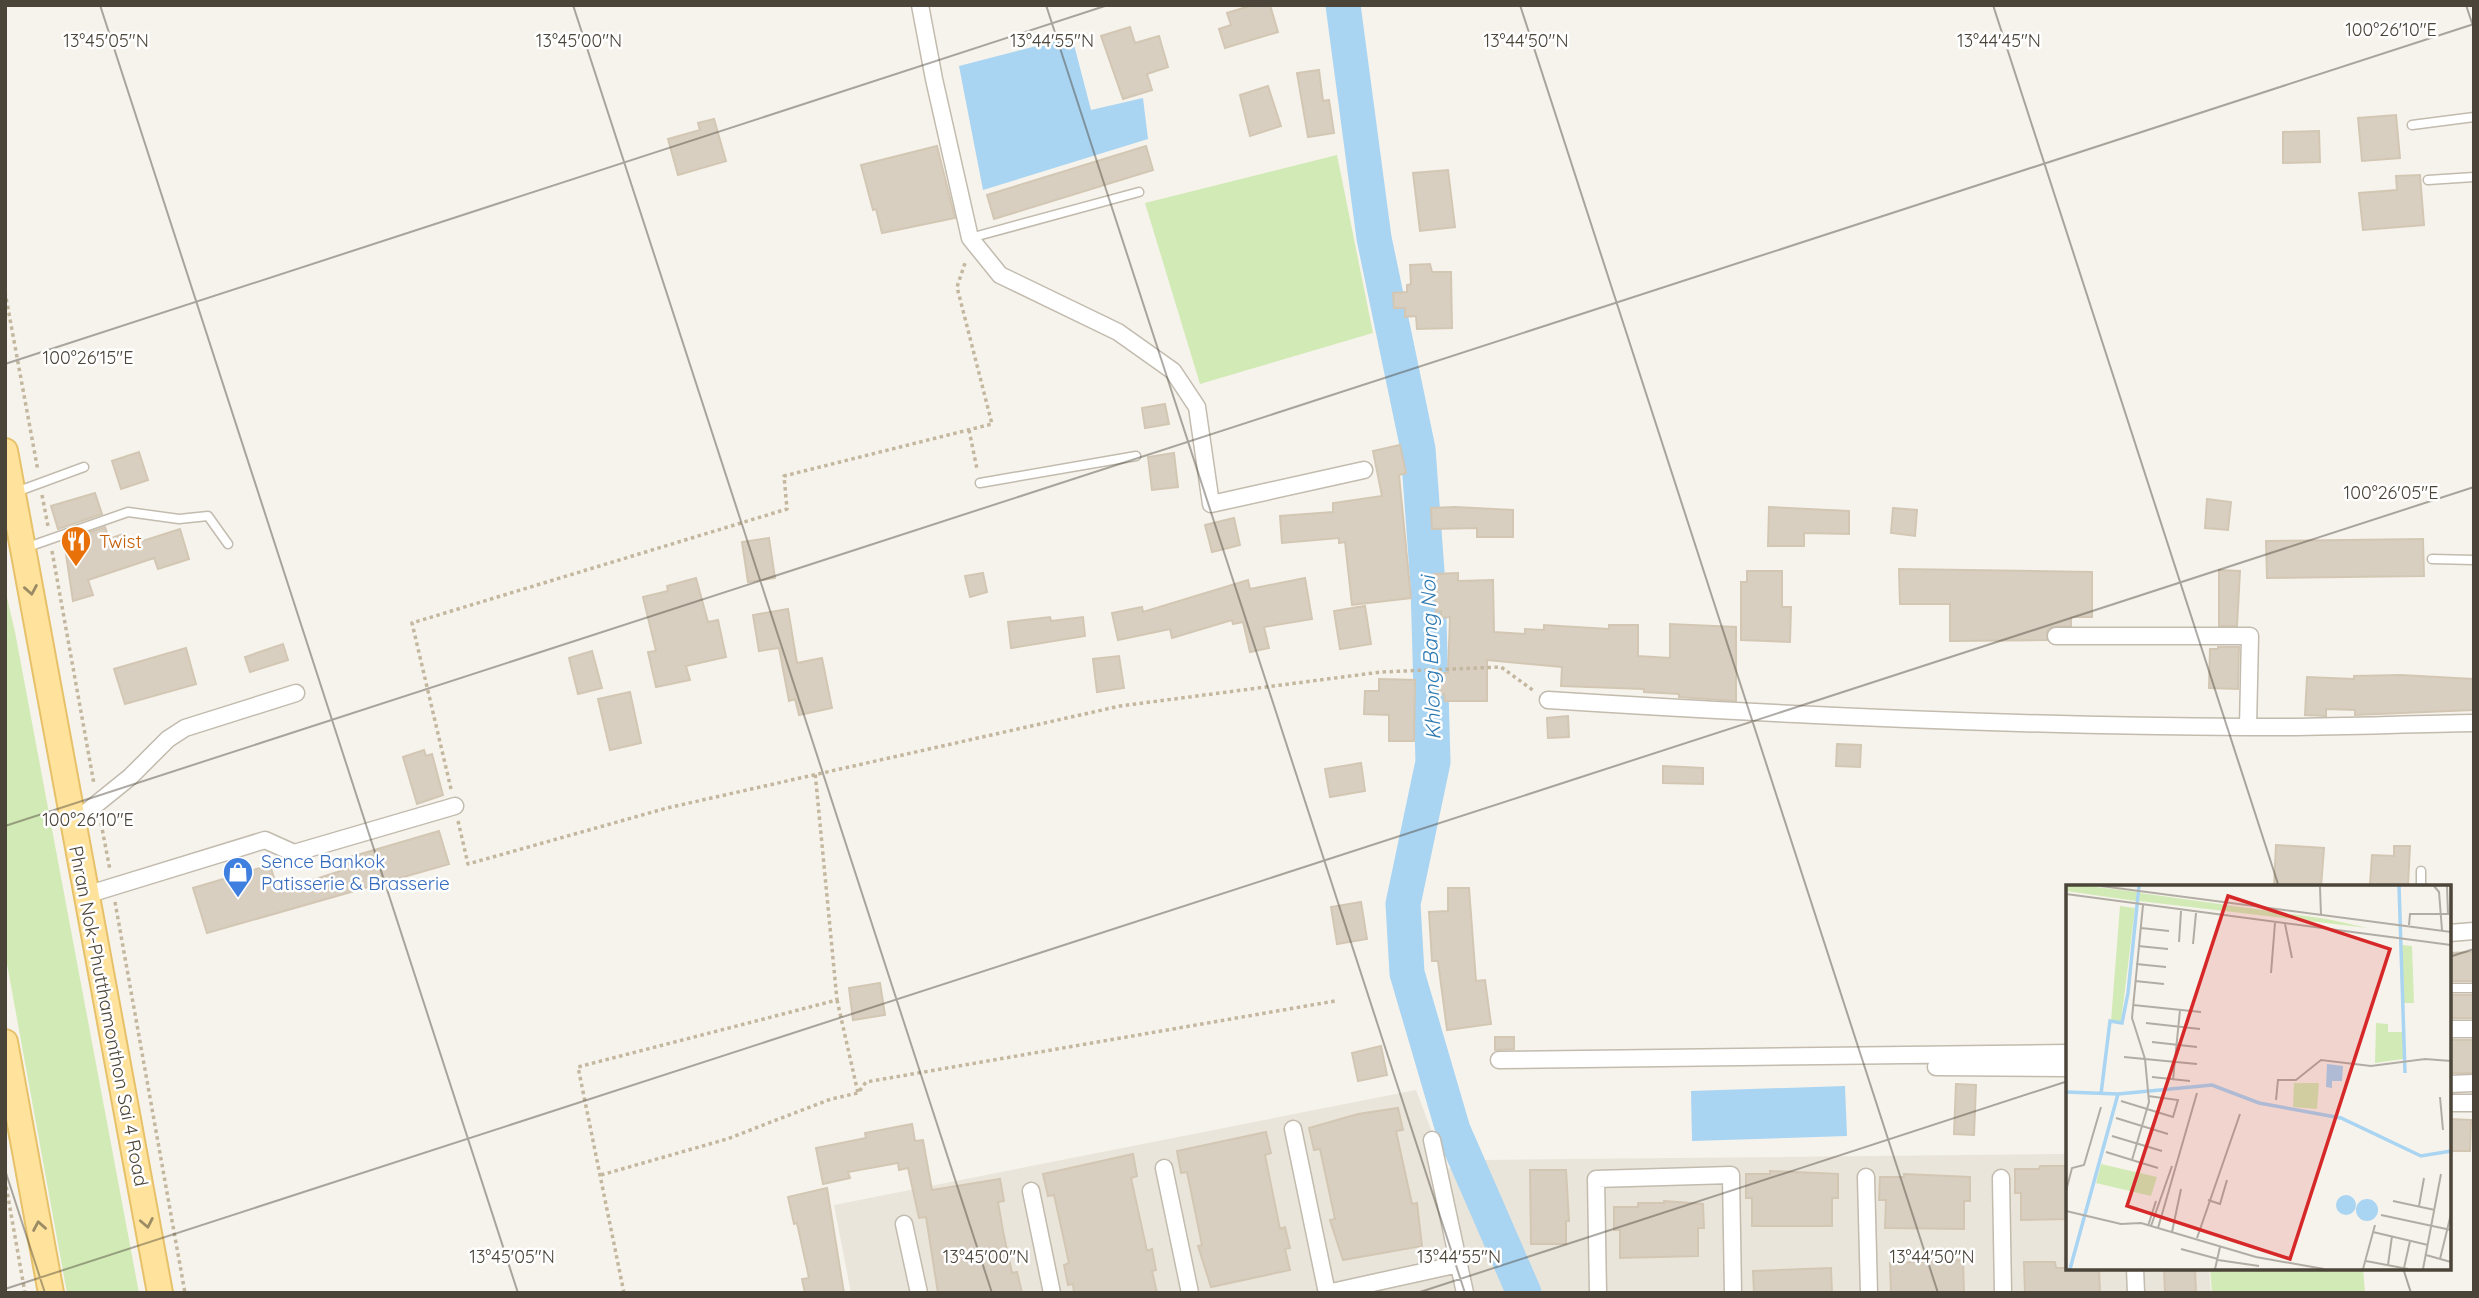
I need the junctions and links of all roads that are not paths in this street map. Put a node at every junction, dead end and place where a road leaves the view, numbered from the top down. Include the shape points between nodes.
1 (920, 5) edge
2 (2474, 117) edge
3 (2413, 125) dead end
4 (2474, 177) edge
5 (2428, 180) dead end
6 (1139, 192) dead end
7 (970, 238) junction
8 (5, 450) edge
9 (1136, 456) dead end
10 (84, 467) dead end
11 (1364, 470) dead end
12 (980, 483) road end
13 (13, 493) junction
14 (228, 544) dead end
15 (24, 548) junction
16 (2432, 559) dead end
17 (2474, 559) edge
18 (2056, 636) dead end
19 (296, 693) dead end
20 (1548, 700) road end
21 (2474, 723) edge
22 (2248, 727) junction
23 (455, 806) road end
24 (73, 823) junction
25 (2421, 871) dead end
26 (2421, 885) edge
27 (86, 895) junction
28 (2474, 931) edge
29 (2451, 933) edge
30 (2451, 988) edge
31 (2474, 989) edge
32 (2474, 1029) edge
33 (2451, 1030) edge
34 (5, 1042) edge
35 (2066, 1053) edge
36 (1499, 1060) dead end
37 (1936, 1067) dead end
38 (2066, 1068) edge
39 (2474, 1083) edge
40 (2451, 1084) edge
41 (10, 1092) edge
42 (2474, 1102) edge
43 (2451, 1103) edge
44 (1293, 1129) dead end
45 (1432, 1140) dead end
46 (1164, 1168) dead end
47 (1866, 1177) dead end
48 (2001, 1178) dead end
49 (1031, 1191) dead end
50 (904, 1224) dead end
51 (1459, 1264) junction
52 (2135, 1270) edge
53 (51, 1293) edge
54 (160, 1293) edge
55 (919, 1293) edge
56 (1052, 1293) edge
57 (1190, 1293) edge
58 (1327, 1293) edge
59 (1465, 1293) edge
60 (1598, 1293) edge
61 (1733, 1293) edge
62 (1868, 1293) edge
63 (2003, 1293) edge
64 (2136, 1293) edge

1 - 7 street
2 - 3 lane
4 - 5 lane
6 - 7 lane
7 - 11 street via 1000,275 1118,332 1173,371 1197,407 1210,504
8 - 13 main road, Phran Nok-Phutthamonthon Sai 4 Road
9 - 12 lane
10 - 13 lane
13 - 15 main road, Phran Nok-Phutthamonthon Sai 4 Road
14 - 15 lane via 208,516 179,519 128,512
15 -> 24 main road, Phran Nok-Phutthamonthon Sai 4 Road
16 - 17 lane
18 - 22 street via 2250,636
19 - 24 street via 185,728
20 - 22 street via 1768,715
21 - 22 street
23 - 27 street via 294,853 265,840
24 - 27 main road, Phran Nok-Phutthamonthon Sai 4 Road
25 - 26 lane
27 -> 54 main road, Phran Nok-Phutthamonthon Sai 4 Road
28 - 29 street
30 - 31 lane
32 - 33 street
34 - 41 main road
35 - 36 street
37 - 38 street
39 - 40 street
53 -> 41 main road
42 - 43 street
44 - 58 street
45 - 51 street
46 - 57 street
47 - 62 street
48 - 63 street
49 - 56 street
50 - 55 street
51 - 58 street
51 - 59 street
52 - 64 street
60 - 61 street via 1596,1178 1731,1175

